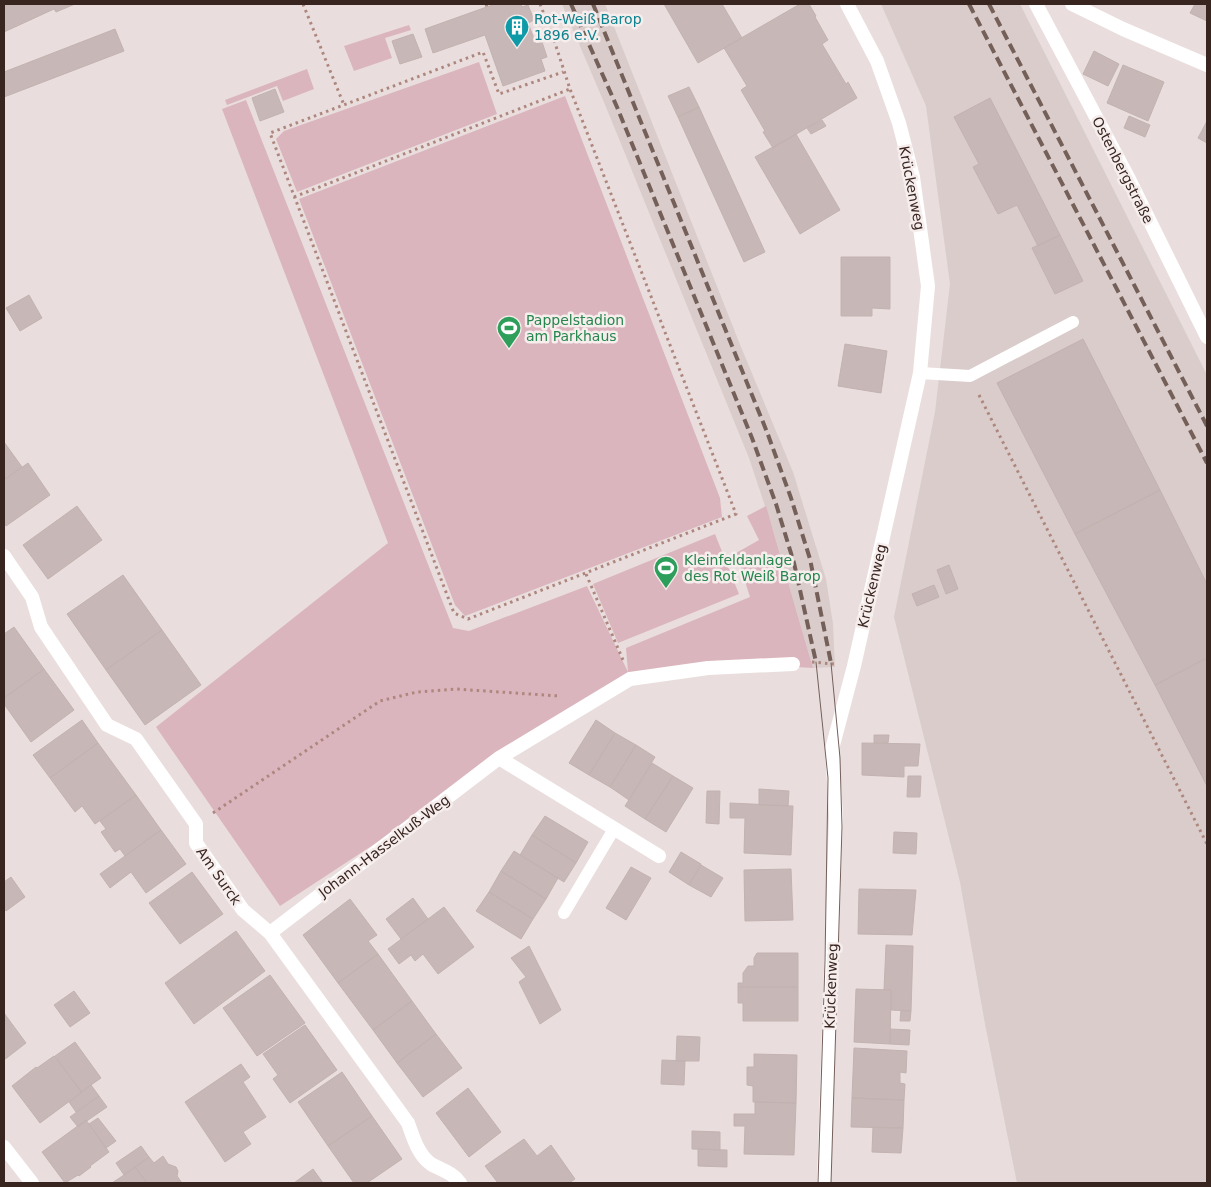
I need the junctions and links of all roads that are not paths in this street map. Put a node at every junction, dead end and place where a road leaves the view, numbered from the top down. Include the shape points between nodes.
1 (847, 4) edge
2 (1036, 4) edge
3 (1072, 4) edge
4 (1207, 66) edge
5 (1073, 322) dead end
6 (1207, 337) edge
7 (920, 373) junction
8 (4, 556) edge
9 (793, 664) road end
10 (499, 758) junction
11 (614, 829) junction
12 (659, 856) dead end
13 (564, 913) dead end
14 (270, 933) junction
15 (4, 1147) edge
16 (32, 1183) edge
17 (460, 1183) edge
18 (824, 1183) edge

1 - 7 street, Krückenweg via 878,61 913,177 928,286
2 - 6 street, Ostenbergstraße via 1129,179
3 - 4 street
5 - 7 lane via 970,376
7 - 18 street, Krückenweg via 854,666 832,749 836,816
8 - 14 street, Am Surck via 32,596 41,627 107,725 136,739 196,824 196,844 243,910
9 - 10 street, Johann-Hasselkuß-Weg via 708,668 630,679
10 - 11 street
10 - 14 street, Johann-Hasselkuß-Weg
11 - 12 street
11 - 13 lane
14 - 17 street, Am Surck via 408,1123 415,1143 429,1162 455,1176
15 - 16 street

